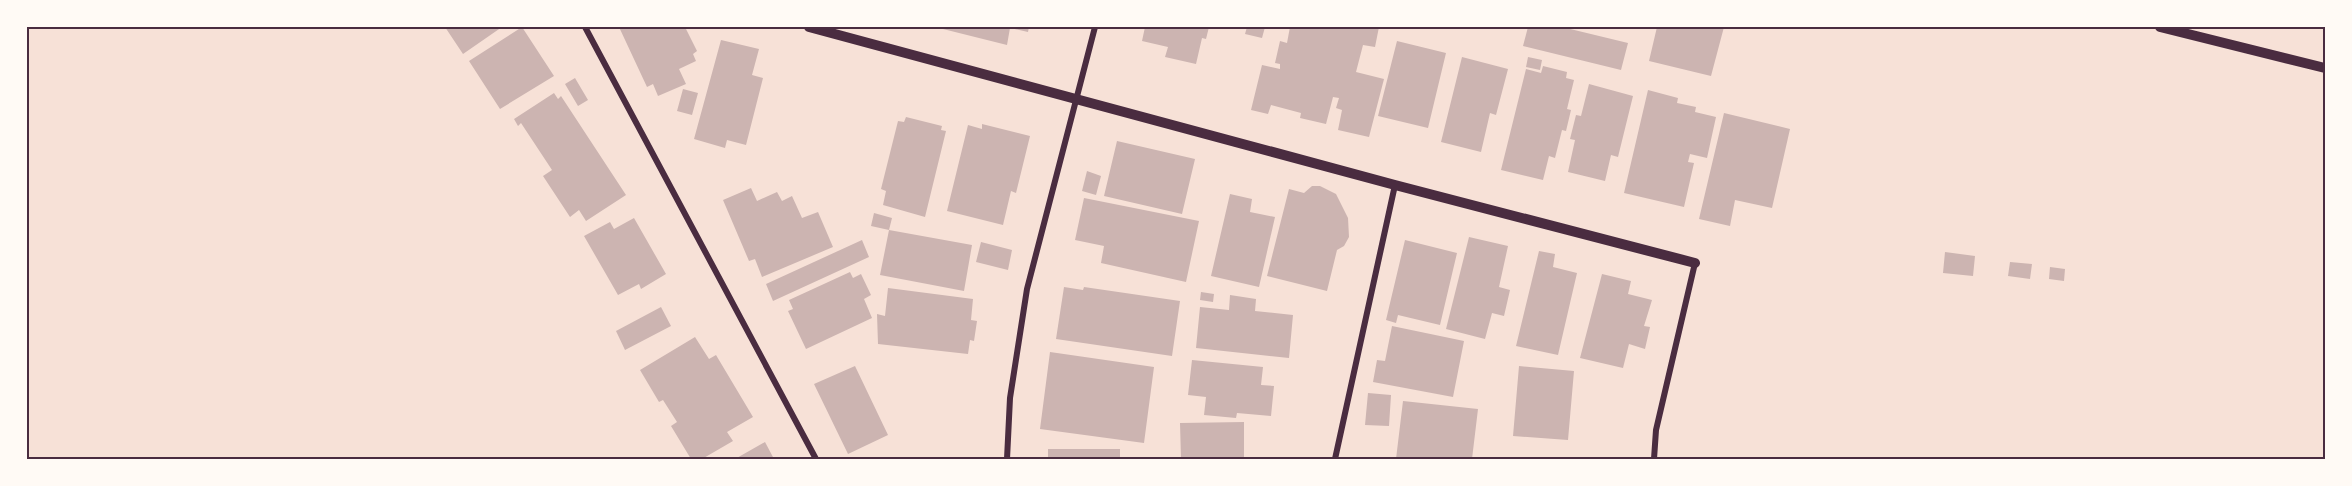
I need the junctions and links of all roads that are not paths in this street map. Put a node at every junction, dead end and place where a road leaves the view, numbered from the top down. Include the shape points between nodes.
1 (585, 27) edge
2 (809, 27) edge
3 (1095, 27) edge
4 (2160, 27) edge
5 (2325, 68) edge
6 (1078, 98) junction
7 (1395, 185) junction
8 (1695, 263) joint
9 (816, 459) edge
10 (1007, 459) edge
11 (1335, 459) edge
12 (1654, 459) edge

1 - 9 street
2 - 6 street
3 - 6 street
4 - 5 street
6 - 7 street
6 - 10 street via 1027,289 1010,398
7 - 8 street
7 - 11 street
8 - 12 street via 1656,430

